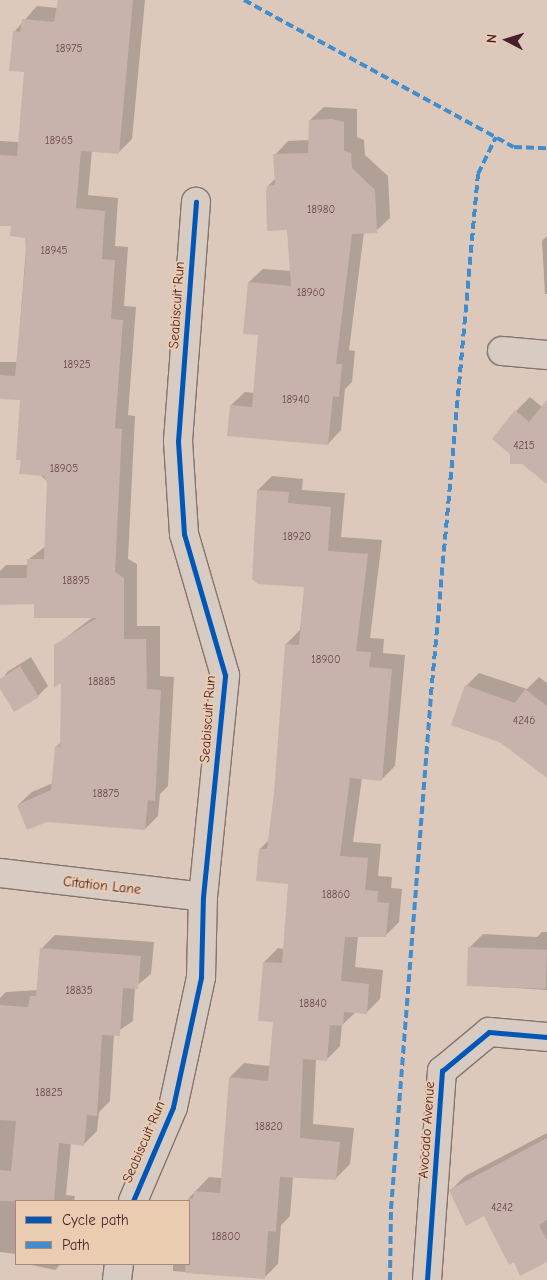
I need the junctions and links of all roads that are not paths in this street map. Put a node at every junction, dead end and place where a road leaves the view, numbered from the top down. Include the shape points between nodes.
1 (196, 202) dead end
2 (502, 351) dead end
3 (547, 355) edge
4 (0, 873) edge
5 (204, 897) junction
6 (547, 1037) edge
7 (133, 1200) edge
8 (120, 1265) edge
9 (117, 1280) edge
10 (428, 1280) edge

1 - 5 street, Seabiscuit Run via 178,441 184,534 225,675
2 - 3 street
4 - 5 street, Citation Lane
5 - 7 street, Seabiscuit Run via 201,978 173,1107
6 - 10 street, Avocado Avenue via 489,1032 442,1071
8 - 9 street

